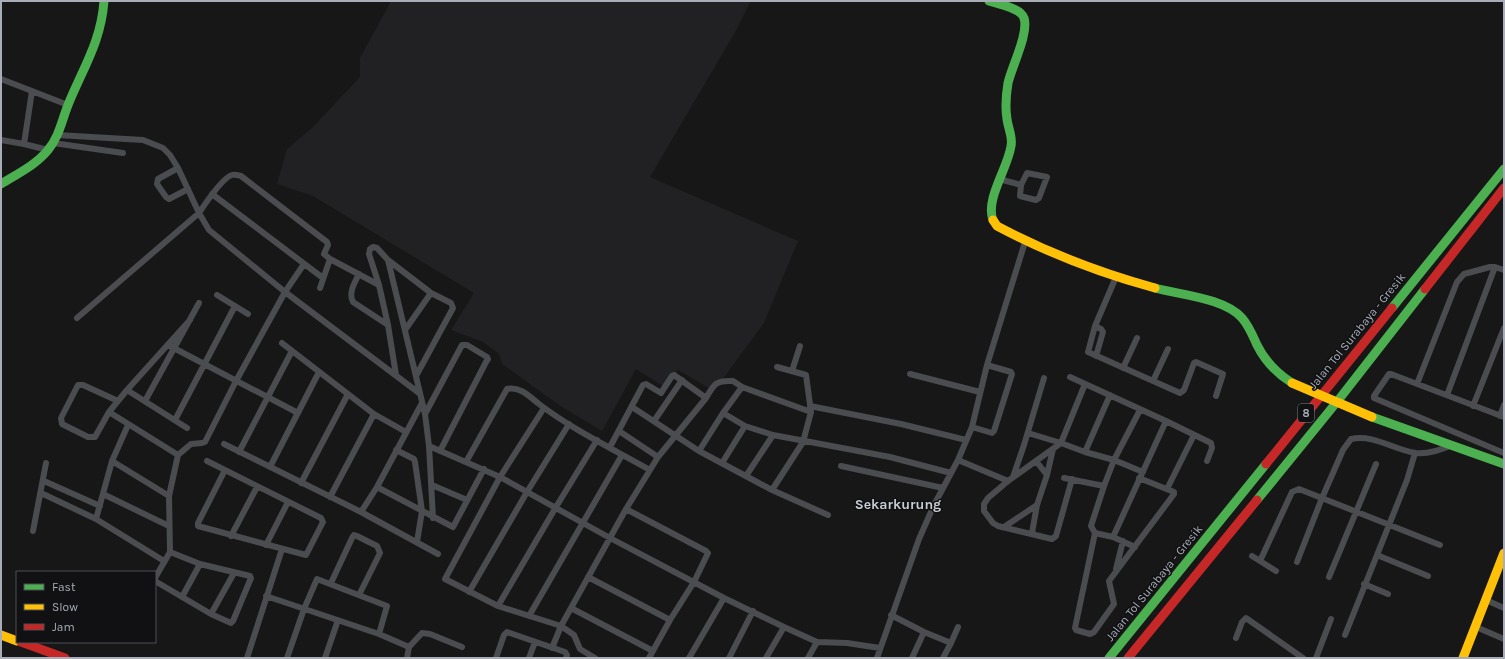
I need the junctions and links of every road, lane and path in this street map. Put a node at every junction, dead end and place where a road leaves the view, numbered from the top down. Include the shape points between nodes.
1 (104, 1) edge
2 (989, 1) edge
3 (1, 79) edge
4 (32, 91) junction
5 (68, 105) junction
6 (1, 140) edge
7 (53, 143) junction
8 (24, 144) junction
9 (123, 153) dead end
10 (178, 168) junction
11 (1504, 169) edge
12 (998, 179) junction
13 (1, 184) edge
14 (1021, 185) junction
15 (1504, 188) edge
16 (188, 189) junction
17 (212, 194) junction
18 (199, 213) junction
19 (1025, 242) junction
20 (330, 259) junction
21 (388, 260) junction
22 (304, 264) junction
23 (1495, 267) junction
24 (1504, 270) edge
25 (359, 274) junction
26 (1116, 277) junction
27 (323, 278) junction
28 (379, 285) junction
29 (320, 288) dead end
30 (285, 292) junction
31 (431, 293) junction
32 (217, 295) dead end
33 (199, 303) dead end
34 (235, 306) junction
35 (248, 314) dead end
36 (77, 318) dead end
37 (190, 320) junction
38 (388, 325) junction
39 (1095, 326) junction
40 (1504, 328) edge
41 (405, 330) junction
42 (1137, 338) dead end
43 (282, 343) dead end
44 (168, 345) junction
45 (800, 346) dead end
46 (174, 348) junction
47 (1168, 349) dead end
48 (292, 351) junction
49 (1096, 356) junction
50 (204, 364) junction
51 (987, 365) junction
52 (776, 367) dead end
53 (1123, 368) junction
54 (792, 371) junction
55 (319, 372) junction
56 (910, 374) dead end
57 (396, 375) junction
58 (416, 376) junction
59 (1070, 377) dead end
60 (1044, 378) dead end
61 (682, 380) junction
62 (236, 381) junction
63 (1153, 381) junction
64 (1085, 384) junction
65 (1417, 384) junction
66 (742, 387) junction
67 (126, 390) junction
68 (980, 392) junction
69 (420, 393) junction
70 (348, 394) junction
71 (1447, 395) junction
72 (1110, 396) junction
73 (1216, 396) dead end
74 (267, 398) junction
75 (706, 398) junction
76 (118, 401) junction
77 (145, 401) junction
78 (422, 403) junction
79 (1504, 405) edge
80 (1473, 406) junction
81 (632, 407) junction
82 (544, 408) junction
83 (810, 409) junction
84 (1140, 410) junction
85 (109, 412) junction
86 (298, 413) junction
87 (723, 413) junction
88 (374, 414) junction
89 (425, 414) junction
90 (1502, 417) edge
91 (175, 420) junction
92 (654, 421) junction
93 (1166, 421) junction
94 (569, 424) junction
95 (128, 425) junction
96 (745, 426) junction
97 (972, 427) junction
98 (187, 428) dead end
99 (619, 431) junction
100 (406, 432) junction
101 (1028, 433) junction
102 (676, 435) junction
103 (773, 435) junction
104 (1194, 435) junction
105 (597, 440) junction
106 (966, 440) junction
107 (803, 442) junction
108 (1061, 443) junction
109 (224, 444) dead end
110 (1452, 445) junction
111 (429, 446) junction
112 (610, 448) junction
113 (1053, 449) junction
114 (396, 450) junction
115 (440, 451) junction
116 (698, 451) junction
117 (239, 452) junction
118 (1085, 452) junction
119 (1415, 453) junction
120 (1504, 453) edge
121 (622, 454) junction
122 (178, 455) junction
123 (658, 458) junction
124 (958, 460) junction
125 (1114, 460) junction
126 (112, 461) junction
127 (1036, 461) junction
128 (1207, 461) dead end
129 (207, 462) dead end
130 (466, 462) junction
131 (46, 463) dead end
132 (722, 463) junction
133 (1376, 464) dead end
134 (1504, 464) edge
135 (841, 466) dead end
136 (270, 467) junction
137 (225, 470) junction
138 (484, 470) junction
139 (650, 470) junction
140 (1143, 472) junction
141 (951, 473) junction
142 (1047, 475) junction
143 (746, 476) junction
144 (500, 477) junction
145 (1064, 478) dead end
146 (1139, 478) junction
147 (1072, 479) junction
148 (1010, 480) junction
149 (44, 481) junction
150 (301, 483) junction
151 (432, 485) junction
152 (1104, 486) junction
153 (257, 487) junction
154 (377, 487) junction
155 (943, 488) junction
156 (1167, 489) junction
157 (772, 490) junction
158 (527, 492) junction
159 (41, 493) junction
160 (103, 494) junction
161 (169, 496) junction
162 (330, 497) junction
163 (1322, 498) junction
164 (467, 500) junction
165 (288, 502) junction
166 (100, 506) junction
167 (1037, 506) junction
168 (556, 507) junction
169 (626, 509) junction
170 (422, 511) junction
171 (361, 512) junction
172 (1356, 512) junction
173 (828, 515) dead end
174 (433, 518) junction
175 (96, 519) junction
176 (582, 523) junction
177 (1388, 524) junction
178 (169, 526) junction
179 (1004, 527) junction
180 (32, 530) dead end
181 (1032, 533) junction
182 (1095, 533) junction
183 (231, 536) junction
184 (1113, 537) junction
185 (610, 538) junction
186 (1123, 541) junction
187 (417, 542) junction
188 (266, 545) junction
189 (1440, 545) dead end
190 (1136, 547) junction
191 (282, 549) junction
192 (170, 552) junction
193 (1504, 553) edge
194 (438, 554) dead end
195 (1377, 555) junction
196 (1252, 556) dead end
197 (164, 560) junction
198 (1260, 561) junction
199 (1297, 562) dead end
200 (200, 564) junction
201 (1116, 571) junction
202 (1276, 571) dead end
203 (234, 573) junction
204 (156, 576) edge
205 (1428, 576) dead end
206 (588, 577) junction
207 (1329, 577) dead end
208 (156, 582) edge
209 (694, 582) junction
210 (331, 584) junction
211 (1364, 584) junction
212 (469, 592) junction
213 (1388, 594) dead end
214 (359, 595) junction
215 (266, 596) junction
216 (182, 597) junction
217 (724, 598) junction
218 (1486, 600) junction
219 (498, 606) junction
220 (571, 608) junction
221 (1504, 608) edge
222 (304, 609) junction
223 (753, 611) junction
224 (211, 614) junction
225 (891, 615) junction
226 (529, 616) junction
227 (1331, 619) dead end
228 (338, 620) junction
229 (670, 620) junction
230 (561, 626) junction
231 (784, 627) junction
232 (958, 627) dead end
233 (1476, 627) junction
234 (924, 632) junction
235 (379, 634) junction
236 (1, 635) edge
237 (1345, 635) dead end
238 (1236, 638) dead end
239 (1504, 639) edge
240 (16, 641) edge
241 (535, 642) junction
242 (817, 642) junction
243 (24, 643) edge
244 (951, 643) junction
245 (462, 647) dead end
246 (410, 648) junction
247 (552, 648) junction
248 (880, 648) junction
249 (653, 651) junction
250 (65, 658) edge
251 (247, 658) edge
252 (287, 658) edge
253 (325, 658) edge
254 (407, 658) edge
255 (496, 658) edge
256 (529, 658) edge
257 (566, 658) edge
258 (595, 658) edge
259 (649, 658) edge
260 (689, 658) edge
261 (729, 658) edge
262 (766, 658) edge
263 (808, 658) edge
264 (877, 658) edge
265 (912, 658) edge
266 (943, 658) edge
267 (1109, 658) edge
268 (1128, 658) edge
269 (1303, 658) edge
270 (1316, 658) edge
271 (1464, 658) edge

1 - 5 main road via 104,18 98,41
2 - 12 main road via 1020,11 1025,24 1007,87 1005,107 1011,147
3 - 4 street
4 - 5 street
4 - 8 street
5 - 7 main road
6 - 8 street
7 - 8 street
7 - 9 street
7 - 10 street via 144,140 163,148
7 - 13 main road via 30,166
10 - 16 street
10 - 16 street via 158,179 157,184 169,199
11 - 267 main road, Jalan Tol Surabaya - Gresik / 8
12 - 14 street
12 - 19 main road via 992,209 994,223
14 - 14 street via 1027,173 1047,177 1038,200 1020,196
15 - 268 main road, 8 via 1340,398
16 - 18 street
17 - 18 street
17 - 20 street via 228,176 241,176 327,242 324,254
17 - 22 street
18 - 30 street via 209,230
18 - 36 street
19 - 26 main road
19 - 51 street
20 - 25 street
20 - 27 street
21 - 28 street via 377,248 370,249 369,254
21 - 31 street
21 - 41 street
22 - 27 street
22 - 30 street
23 - 24 street
23 - 65 street via 1464,274 1457,282
23 - 71 street
25 - 28 street
25 - 38 street via 351,293 353,302
26 - 39 street
26 - 110 main road, bridge via 1232,310 1248,324 1269,365 1292,384 1372,417
27 - 29 street
28 - 38 street
30 - 57 street
30 - 62 street
31 - 41 street
31 - 58 street via 451,303 453,308
32 - 34 street
33 - 37 street
34 - 35 street
34 - 50 street
37 - 44 street
37 - 46 street
38 - 57 street
39 - 49 street via 1103,332
39 - 49 street via 1088,350
40 - 80 street
41 - 58 street
42 - 53 street
43 - 48 street
44 - 46 street
44 - 67 street
45 - 54 street
46 - 50 street
46 - 77 street
47 - 63 street
48 - 55 street
48 - 74 street
49 - 53 street
50 - 62 street
50 - 91 street
51 - 68 street
51 - 97 street via 1012,374 994,431 989,433
52 - 54 street
53 - 63 street
54 - 83 street via 806,375
55 - 70 street
55 - 86 street
56 - 68 street
57 - 69 street
58 - 69 street
59 - 64 street
60 - 101 street
61 - 75 street
61 - 81 street via 672,376 661,393 646,384 643,385
61 - 92 street
62 - 74 street
62 - 122 street via 205,442 191,444
63 - 73 street via 1180,393 1196,362 1223,374
64 - 72 street
64 - 108 street
65 - 71 street
65 - 120 street via 1390,374 1374,397
66 - 75 street via 733,381 719,381 714,384
66 - 83 street
66 - 87 street
67 - 76 street
67 - 77 street
68 - 97 street
69 - 78 street
70 - 88 street
70 - 150 street
71 - 80 street
72 - 84 street
72 - 118 street
74 - 86 street
74 - 117 street
75 - 102 street
76 - 85 street
76 - 85 street via 78,385 61,422 64,427 93,438
77 - 91 street
78 - 89 street
78 - 100 street
79 - 90 street
80 - 90 street
81 - 92 street
81 - 99 street
82 - 94 street
82 - 130 street via 523,391 516,388 508,389
82 - 144 street
83 - 106 street via 901,424
83 - 107 street
84 - 93 street
84 - 125 street
85 - 95 street
86 - 136 street
87 - 96 street
87 - 116 street
88 - 100 street
88 - 162 street
89 - 111 street
89 - 115 street via 462,346 466,345 488,359
91 - 98 street
92 - 102 street
93 - 104 street
93 - 140 street
94 - 105 street
94 - 158 street
95 - 122 street
95 - 126 street
96 - 103 street
96 - 132 street
97 - 106 street
99 - 112 street
99 - 123 street
100 - 114 street
101 - 108 street
101 - 148 street
102 - 116 street
102 - 123 street
103 - 107 street
103 - 143 street
104 - 128 street via 1211,443 1212,448
104 - 156 street
105 - 112 street
105 - 168 street
106 - 124 street
107 - 141 street via 890,458
107 - 157 street
108 - 113 street
108 - 118 street
109 - 117 street
110 - 119 street via 1434,452
110 - 134 main road
111 - 115 street
111 - 151 street
112 - 121 street
113 - 127 street
113 - 142 street
114 - 154 street
114 - 170 street via 415,461
115 - 130 street
116 - 132 street
117 - 136 street
118 - 125 street
119 - 163 street via 1369,438 1351,439 1343,450
119 - 177 street via 1407,480
121 - 139 street
121 - 176 street
122 - 161 street
123 - 139 street
124 - 141 street
124 - 148 street
125 - 140 street
125 - 152 street
126 - 160 street
126 - 161 street
127 - 142 street
127 - 148 street
129 - 137 street
130 - 138 street
131 - 149 street
132 - 143 street
133 - 172 street
135 - 155 street
136 - 150 street
137 - 153 street
137 - 183 street via 198,526
138 - 144 street
138 - 164 street
139 - 169 street
140 - 146 street
141 - 155 street
142 - 167 street
143 - 157 street
144 - 158 street
144 - 212 street via 445,577 446,581
145 - 147 street
146 - 156 street
146 - 184 street
147 - 152 street
147 - 181 street via 1054,538
148 - 179 street via 984,504 984,511 993,523
149 - 159 street
149 - 166 street
150 - 162 street
151 - 164 street
151 - 174 street
152 - 182 street via 1091,526
153 - 165 street
153 - 183 street
154 - 170 street
154 - 171 street
155 - 225 street via 919,539
156 - 190 street via 1174,494
157 - 173 street
158 - 168 street
158 - 212 street
159 - 175 street
159 - 180 street
160 - 166 street
160 - 178 street
161 - 178 street
162 - 171 street
163 - 172 street
163 - 198 street via 1299,489 1292,492
163 - 199 street
164 - 174 street via 453,527
165 - 188 street
165 - 191 street via 321,518 324,522 306,555
166 - 175 street
167 - 179 street
167 - 181 street
168 - 176 street
168 - 219 street
169 - 185 street
169 - 209 street via 706,551 708,554
170 - 174 street
170 - 187 street
171 - 187 street
172 - 177 street
172 - 207 street
175 - 197 street
176 - 185 street
176 - 226 street
177 - 189 street
177 - 195 street
178 - 192 street
179 - 181 street
182 - 184 street
182 - 201 street via 1076,630 1092,633 1114,604 1108,583
183 - 188 street
184 - 186 street
185 - 206 street
185 - 209 street
186 - 190 street
186 - 201 street
187 - 194 street
188 - 191 street
190 - 201 street
191 - 215 street
192 - 197 street
192 - 200 street
193 - 218 main road
195 - 205 street
195 - 211 street
196 - 198 street
197 - 204 street
198 - 202 street
200 - 203 street
200 - 216 street
203 - 224 street
203 - 224 street via 252,578 233,621 231,623
206 - 220 street
206 - 229 street
208 - 216 street
209 - 217 street
209 - 229 street
210 - 214 street
210 - 214 street via 352,538 354,535 357,536 377,546 380,552
210 - 222 street via 317,579
211 - 213 street
211 - 237 street
212 - 219 street
214 - 235 street via 387,606
215 - 222 street
215 - 251 street
216 - 224 street
217 - 223 street
217 - 260 street
218 - 221 street
218 - 233 main road
219 - 226 street
220 - 230 street
220 - 249 street
222 - 228 street
222 - 252 street
223 - 231 street
223 - 261 street
225 - 234 street
225 - 248 street
226 - 230 street
227 - 270 street
228 - 235 street
228 - 253 street
229 - 249 street
230 - 247 street
230 - 258 street via 574,635 580,649
231 - 242 street
231 - 262 street
232 - 244 street
233 - 239 street
233 - 271 main road
234 - 244 street
234 - 265 street
235 - 246 street
236 - 240 main road
238 - 269 street via 1246,618
241 - 247 street
241 - 255 street via 507,632
241 - 256 street
242 - 248 street
242 - 263 street
243 - 250 main road
244 - 266 street
245 - 246 street via 425,632 419,634
246 - 254 street
247 - 257 street via 565,652
248 - 264 street
249 - 259 street

